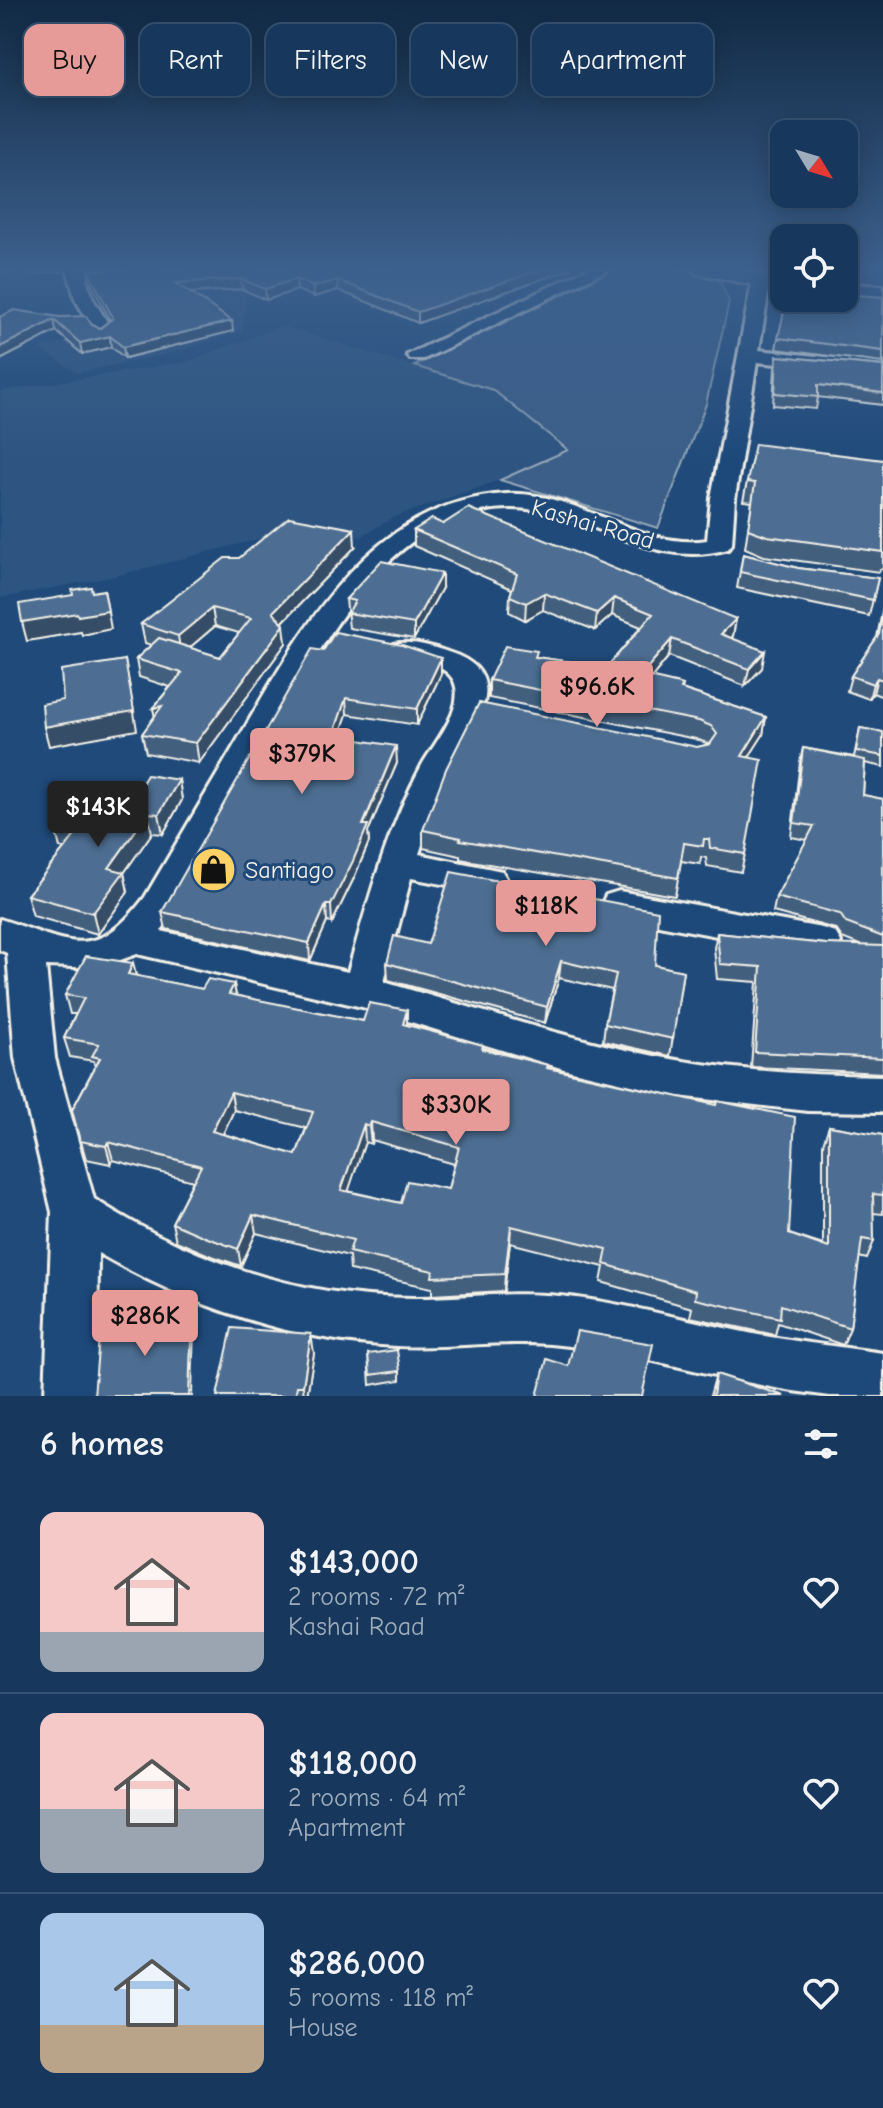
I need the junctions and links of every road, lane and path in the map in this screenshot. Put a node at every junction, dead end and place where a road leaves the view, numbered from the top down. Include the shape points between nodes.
1 (464, 333) edge
2 (755, 333) edge
3 (417, 355) dead end
4 (748, 355) junction
5 (883, 369) edge
6 (314, 633) junction
7 (397, 863) junction
8 (527, 887) edge
9 (585, 898) edge
10 (133, 939) junction
11 (12, 940) edge
12 (822, 942) edge
13 (362, 991) junction
14 (883, 1094) edge
15 (75, 1212) junction
16 (883, 1378) edge
17 (71, 1396) edge

1 - 3 street
2 - 4 street, Kashai Road
4 - 5 street
4 - 6 street, Kashai Road via 723,498 730,552 688,551 547,506 510,501 470,506 408,534 374,559
6 - 7 street via 426,654 462,670 484,709 427,786
6 - 10 street, Kashai Road via 179,871
7 - 8 street
7 - 13 street
9 - 12 street
10 - 11 street via 75,958
10 - 13 street
11 - 15 street via 35,1058
13 - 14 street via 564,1052 678,1078 808,1093
15 - 16 street via 114,1240 172,1268 281,1306 396,1322 538,1318
15 - 17 street

